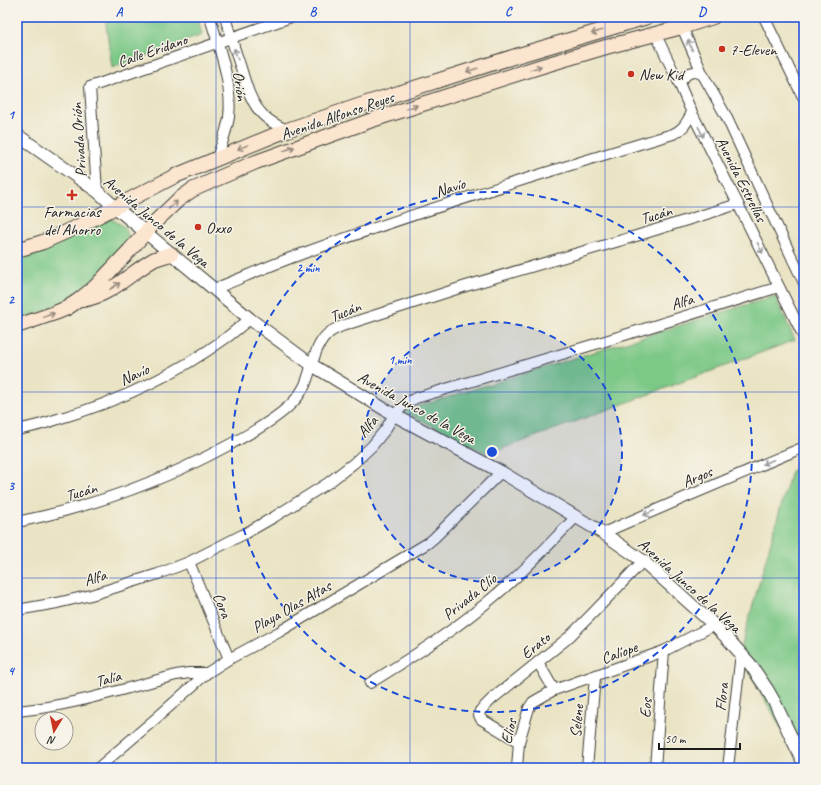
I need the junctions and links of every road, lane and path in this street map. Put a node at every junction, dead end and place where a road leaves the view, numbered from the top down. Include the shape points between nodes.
1 (210, 17) edge
2 (225, 17) edge
3 (291, 17) edge
4 (713, 17) edge
5 (764, 17) edge
6 (644, 18) edge
7 (682, 27) junction
8 (655, 33) junction
9 (231, 38) junction
10 (217, 43) junction
11 (703, 75) junction
12 (679, 83) junction
13 (90, 87) joint
14 (804, 99) edge
15 (692, 113) junction
16 (287, 130) junction
17 (19, 139) edge
18 (216, 158) junction
19 (96, 191) junction
20 (738, 204) junction
21 (114, 207) junction
22 (145, 233) junction
23 (17, 250) edge
24 (171, 254) junction
25 (804, 282) edge
26 (779, 287) junction
27 (214, 289) junction
28 (80, 300) junction
29 (250, 319) junction
30 (17, 326) edge
31 (804, 337) edge
32 (312, 366) junction
33 (394, 415) junction
34 (17, 430) edge
35 (804, 447) edge
36 (500, 472) junction
37 (576, 517) junction
38 (17, 522) edge
39 (603, 533) junction
40 (189, 562) junction
41 (643, 562) junction
42 (17, 610) edge
43 (714, 625) junction
44 (664, 651) junction
45 (741, 653) junction
46 (229, 659) junction
47 (538, 662) junction
48 (207, 673) junction
49 (595, 676) junction
50 (370, 683) dead end
51 (554, 690) junction
52 (533, 702) joint
53 (17, 711) edge
54 (519, 742) junction
55 (804, 764) edge
56 (98, 768) edge
57 (517, 768) edge
58 (587, 768) edge
59 (655, 768) edge
60 (728, 768) edge

1 - 10 street, Orión
2 - 9 street, Orión
3 - 9 street, Calle Erídano
4 - 7 main road, Avenida Alfonso Reyes
5 - 14 street
6 -> 16 main road, Avenida Alfonso Reyes via 519,55
7 - 8 main road, Avenida Alfonso Reyes
11 -> 7 street, Avenida Estrellas
8 - 12 street, Avenida Estrellas
22 -> 8 main road, Avenida Alfonso Reyes via 178,200 192,190 256,162 375,119
9 - 10 street, Calle Erídano
16 -> 9 street, Orión via 274,124 256,107 248,91
10 - 13 street, Calle Erídano
10 - 18 street, Orión via 230,101 226,132
11 - 12 street via 693,72
11 - 25 street, Avenida Estrellas via 726,116
12 - 15 street, Avenida Estrellas
13 - 19 street, Privada Orión
15 -> 20 street, Avenida Estrellas
15 - 27 street, Navío via 682,128 672,134 385,224 302,253
16 -> 18 main road, Avenida Alfonso Reyes
17 - 19 street, Avenida Junco de la Vega
18 - 21 main road, Avenida Alfonso Reyes
19 - 21 street, Avenida Junco de la Vega
20 -> 26 street, Avenida Estrellas
20 - 32 street, Tucán via 342,326 329,333 321,343
21 - 22 street, Avenida Junco de la Vega
21 - 23 main road, Avenida Alfonso Reyes via 81,226
22 - 24 street, Avenida Junco de la Vega
22 - 28 main road, Avenida Alfonso Reyes
24 - 27 street, Avenida Junco de la Vega
28 -> 24 main road via 100,295 152,261
26 - 31 street, Avenida Estrellas
26 - 33 street, Alfa via 416,398 406,403
27 - 29 street, Avenida Junco de la Vega
30 -> 28 main road, Avenida Alfonso Reyes via 55,314
29 - 32 street, Avenida Junco de la Vega
29 - 34 street, Navío via 203,353 154,382 75,414
32 - 33 street, Avenida Junco de la Vega
32 - 38 street, Tucán via 304,386 288,407 241,439 210,456 113,497
33 - 36 street, Avenida Junco de la Vega
33 - 40 street, Alfa via 372,446 328,483 274,517
35 -> 39 street, Argos
36 - 37 street, Avenida Junco de la Vega
36 - 46 street, Playa Olas Altas via 428,543
37 - 39 street, Avenida Junco de la Vega
37 - 50 street, Privada Clío via 498,594 421,651
39 - 41 street, Avenida Junco de la Vega
40 - 42 street, Alfa via 91,595
40 - 46 street, Cora
41 - 43 street, Avenida Junco de la Vega
41 - 47 street, Erato via 580,627
43 - 44 street, Calíope
43 - 45 street, Avenida Junco de la Vega
44 - 49 street, Calíope
44 - 59 street, Eos
45 - 55 street, Avenida Junco de la Vega via 767,689
45 - 60 street, Flora
46 - 48 street, Playa Olas Altas
47 - 51 street
47 - 54 street, Erato via 492,699 479,713 481,719
48 - 53 street, Talía via 176,675 38,710
48 - 56 street, Playa Olas Altas
49 - 51 street, Calíope
49 - 58 street, Selene
51 - 52 street, Calíope
52 - 54 street, Elios
54 - 57 street, Elios

